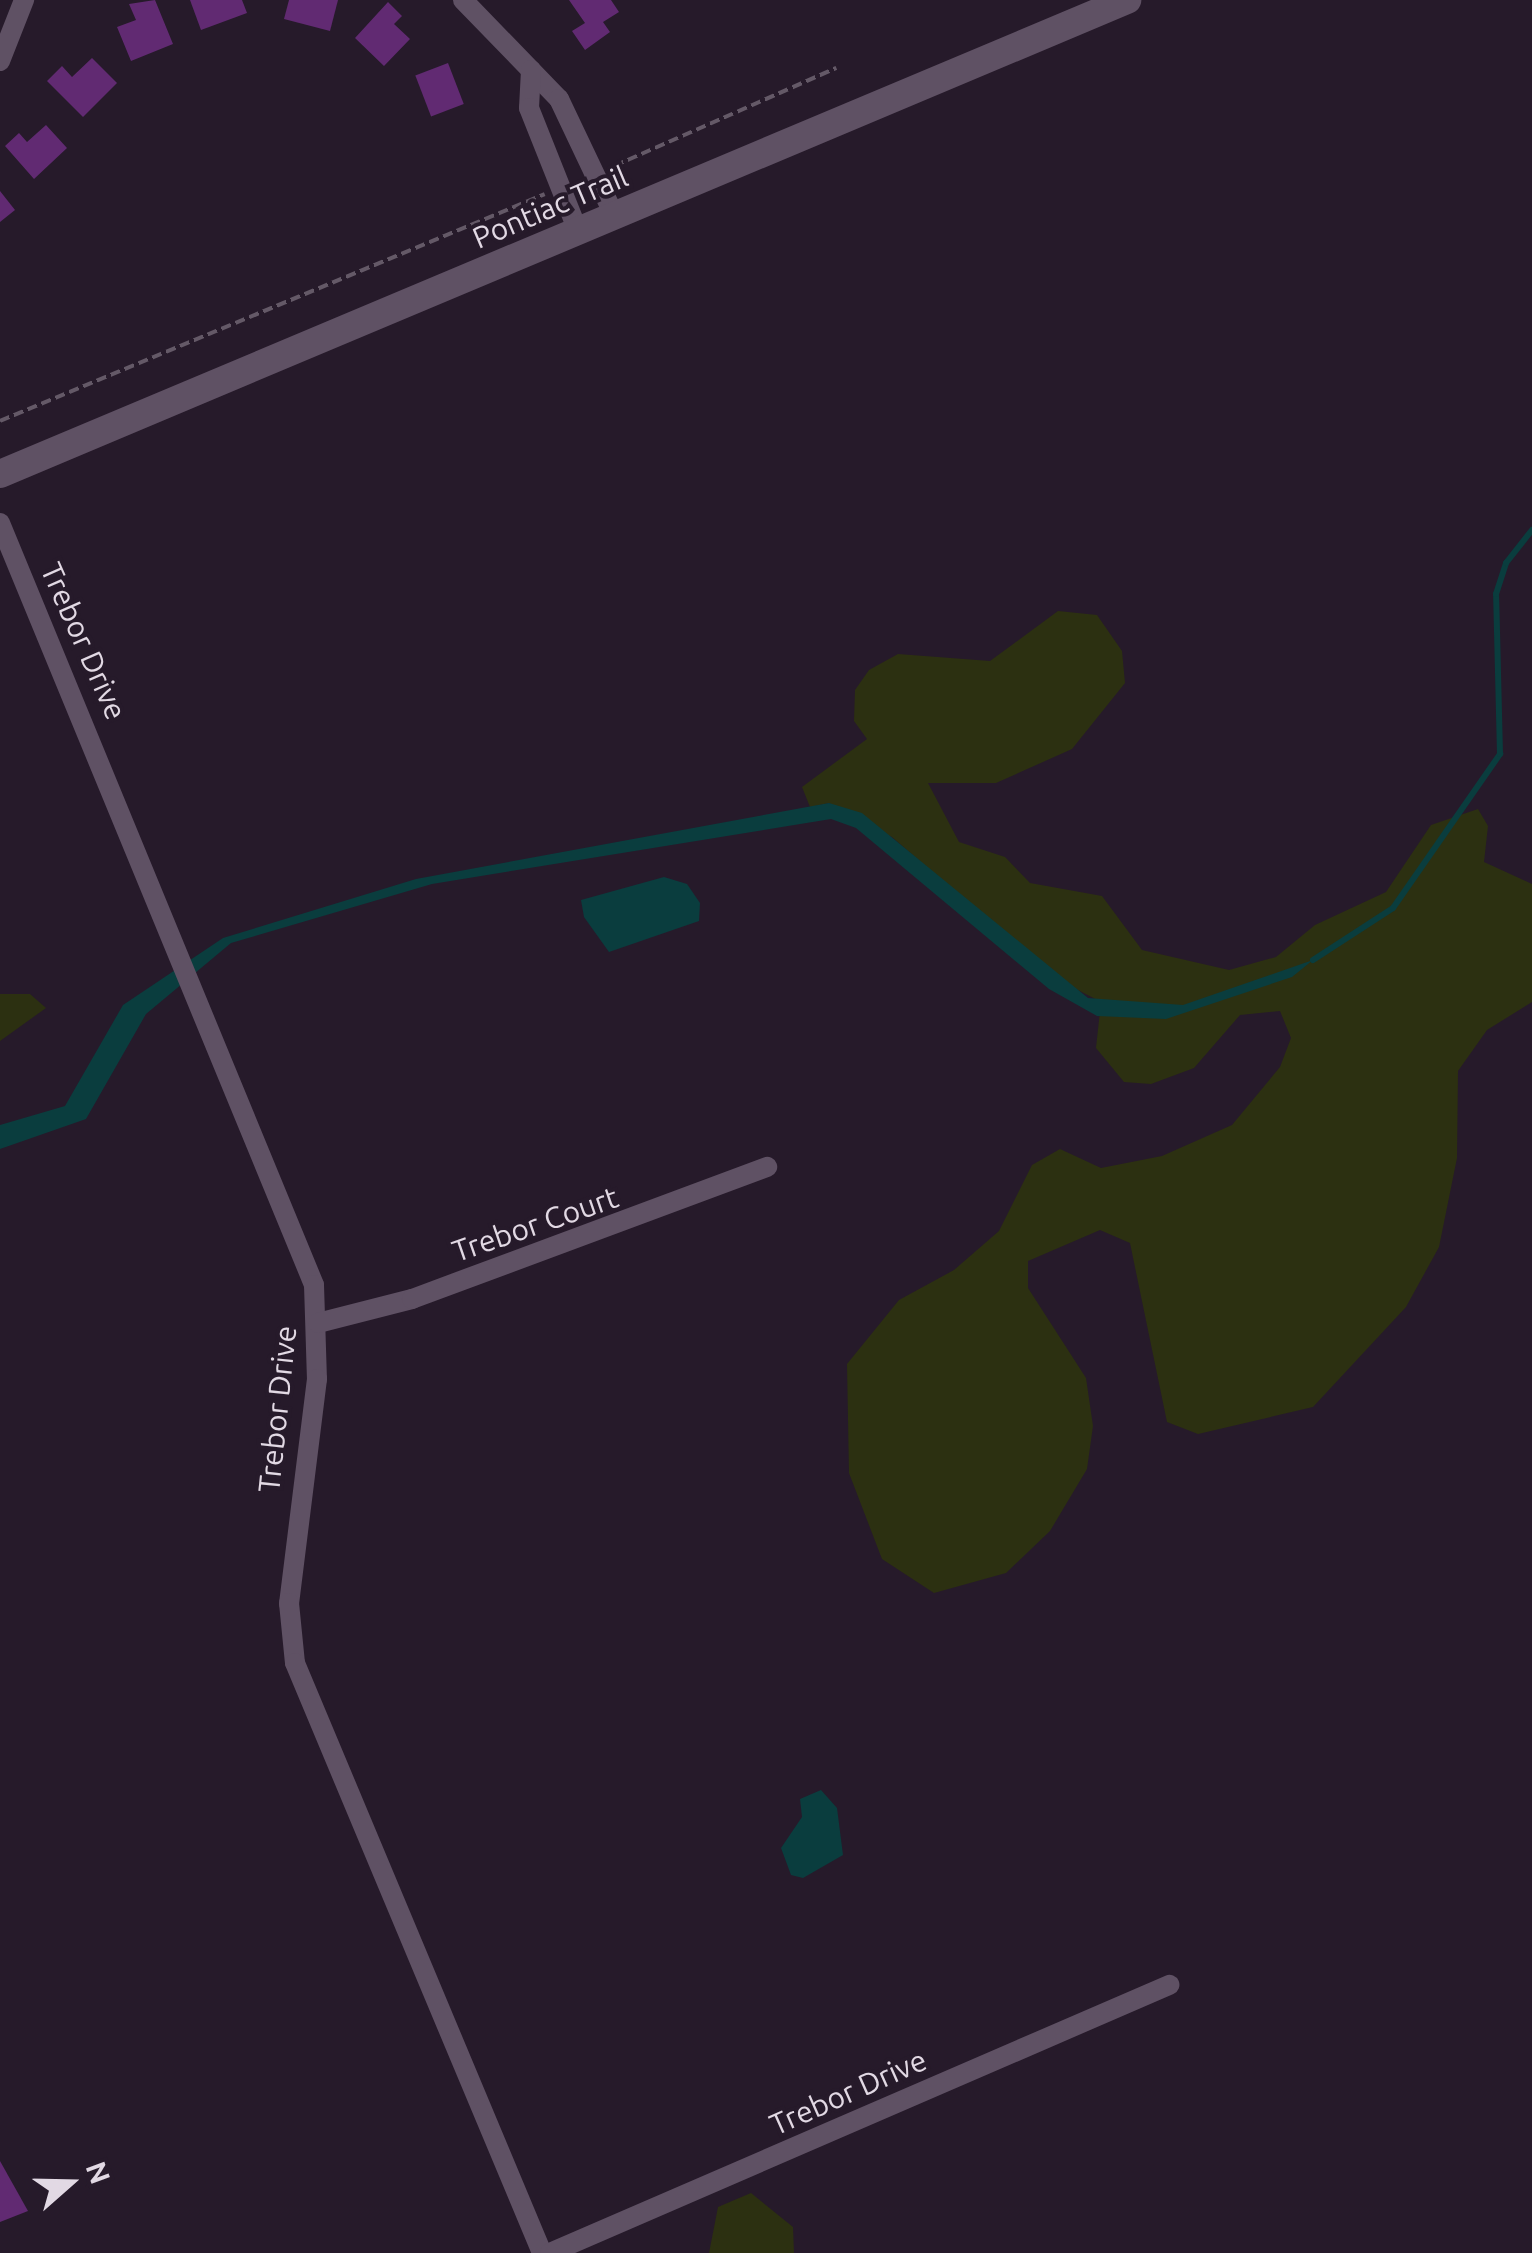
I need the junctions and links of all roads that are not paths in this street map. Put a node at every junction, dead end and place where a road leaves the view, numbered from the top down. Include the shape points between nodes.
1 (24, 0) edge
2 (463, 0) edge
3 (1127, 0) edge
4 (0, 61) edge
5 (531, 70) junction
6 (614, 214) junction
7 (578, 230) junction
8 (0, 474) edge
9 (0, 523) edge
10 (767, 1167) dead end
11 (318, 1323) junction
12 (1169, 1984) dead end
13 (542, 2253) edge
14 (550, 2253) edge

1 - 4 street
2 - 5 street
3 - 6 main road, Pontiac Trail
5 - 6 street via 559,99
5 - 7 street via 529,108
6 - 7 main road, Pontiac Trail
7 - 8 main road, Pontiac Trail
9 - 11 street, Trebor Drive via 198,991 308,1268
10 - 11 street, Trebor Court via 430,1293
11 - 13 street, Trebor Drive via 291,1568 295,1663
12 - 14 street, Trebor Drive

